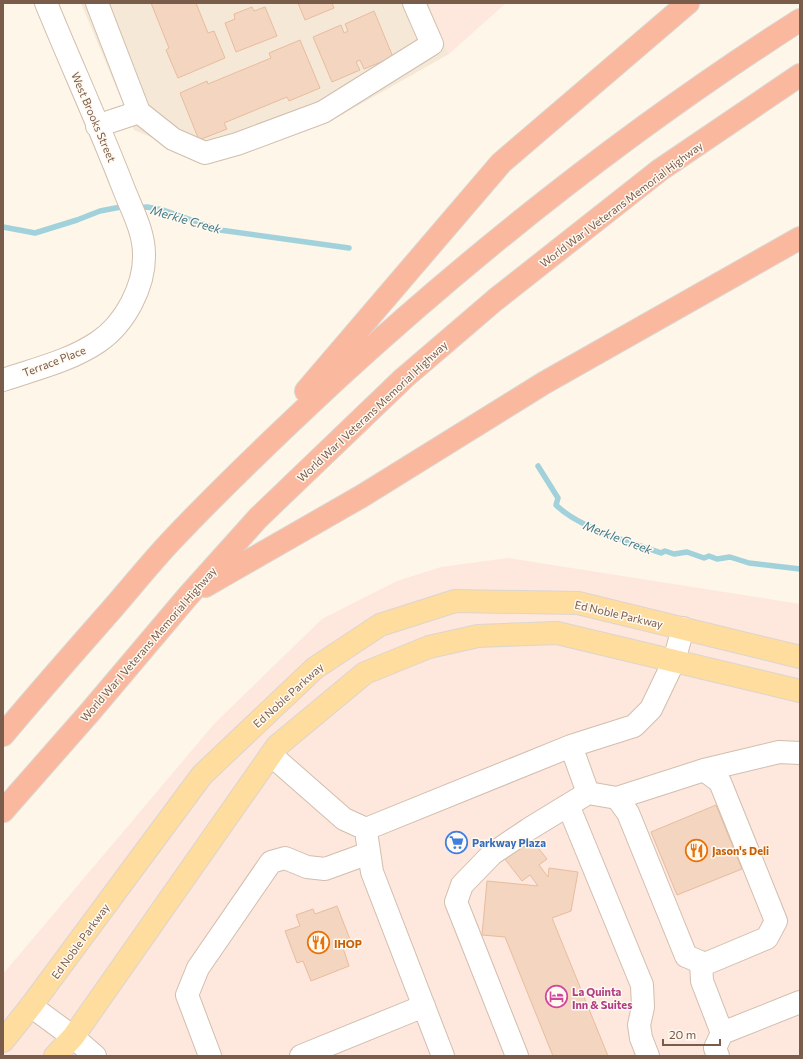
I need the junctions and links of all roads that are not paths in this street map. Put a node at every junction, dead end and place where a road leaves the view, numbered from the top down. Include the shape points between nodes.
1 (46, 3) edge
2 (97, 3) edge
3 (414, 3) edge
4 (688, 3) edge
5 (800, 20) edge
6 (800, 75) edge
7 (139, 112) junction
8 (97, 126) junction
9 (140, 231) joint
10 (800, 238) edge
11 (3, 380) edge
12 (224, 488) junction
13 (188, 596) junction
14 (683, 628) junction
15 (800, 657) edge
16 (674, 661) junction
17 (800, 691) edge
18 (3, 735) edge
19 (571, 746) junction
20 (800, 753) edge
21 (271, 756) junction
22 (704, 770) junction
23 (588, 793) junction
24 (617, 798) junction
25 (568, 805) junction
26 (3, 811) edge
27 (366, 829) junction
28 (369, 853) junction
29 (701, 962) junction
30 (800, 1002) edge
31 (31, 1006) junction
32 (424, 1006) junction
33 (722, 1033) junction
34 (73, 1037) junction
35 (3, 1041) edge
36 (55, 1056) edge
37 (96, 1056) edge
38 (210, 1056) edge
39 (301, 1056) edge
40 (443, 1056) edge
41 (517, 1056) edge
42 (648, 1056) edge
43 (718, 1056) edge

1 - 8 street, West Brooks Street
2 - 7 street
3 - 7 street via 432,44 323,112 205,153 173,139
4 - 12 highway via 501,163
5 - 12 highway via 736,61 630,136 508,230 376,343
6 - 13 highway, World War I Veterans Memorial Highway via 660,170 495,300 404,378 325,453 258,518
7 - 8 street
8 - 9 street, West Brooks Street
9 - 11 street, Terrace Place via 144,254 142,276 131,304 111,332 99,342 68,358
10 - 13 highway via 544,383 362,496
12 - 18 highway via 172,540
13 - 26 highway, World War I Veterans Memorial Highway
14 - 15 main road, Ed Noble Parkway
14 - 16 street
14 - 31 main road, Ed Noble Parkway via 578,603 455,601 380,625 315,668 202,775
16 - 17 main road
16 - 19 street via 651,708 634,726
16 - 21 main road via 557,633 478,636 429,647 365,673 277,746
19 - 23 street
19 - 27 street
20 - 22 street via 779,752
21 - 27 street via 344,819
21 - 34 main road
22 - 24 street
22 - 29 street via 720,782 776,921 768,938 706,964
23 - 24 street
23 - 25 street
24 - 29 street via 628,813 686,956
25 - 41 street via 492,854 462,886 456,902
25 - 42 street via 642,984 643,1007 639,1025
27 - 28 street
28 - 32 street via 372,872
28 - 38 street via 325,869 307,867 285,858 271,862 198,968 187,995
29 - 33 street via 702,981
30 - 33 street
31 - 34 street
31 - 35 main road, Ed Noble Parkway
32 - 39 street
32 - 40 street
33 - 43 street via 715,1048
34 - 36 main road
34 - 37 street

